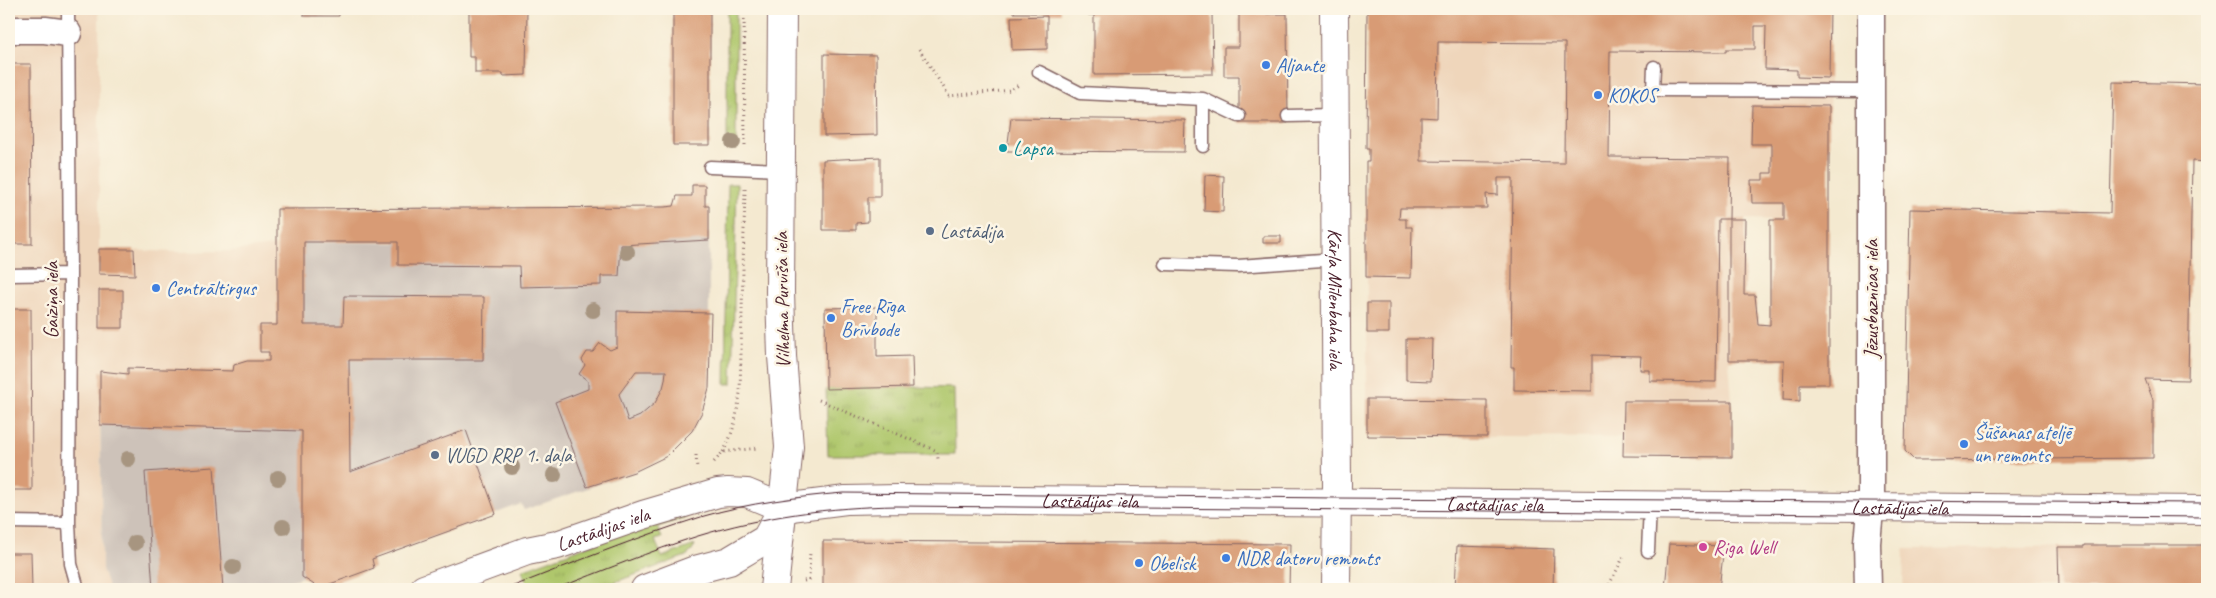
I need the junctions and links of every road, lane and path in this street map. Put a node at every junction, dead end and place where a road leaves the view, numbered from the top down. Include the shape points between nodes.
1 (744, 9) edge
2 (782, 9) edge
3 (1334, 9) edge
4 (1871, 9) edge
5 (68, 21) edge
6 (9, 30) edge
7 (919, 49) dead end
8 (1654, 68) dead end
9 (1039, 72) joint
10 (1871, 91) junction
11 (1202, 99) junction
12 (1334, 115) junction
13 (1239, 116) dead end
14 (1288, 116) dead end
15 (1203, 146) dead end
16 (710, 168) dead end
17 (745, 169) junction
18 (780, 170) junction
19 (1336, 259) junction
20 (1165, 264) dead end
21 (70, 274) junction
22 (9, 275) edge
23 (819, 400) dead end
24 (723, 452) dead end
25 (938, 459) dead end
26 (1337, 503) junction
27 (1650, 506) junction
28 (1870, 507) junction
29 (783, 508) junction
30 (2207, 510) edge
31 (9, 522) edge
32 (69, 523) junction
33 (1627, 551) dead end
34 (1648, 551) dead end
35 (466, 582) edge
36 (78, 589) edge
37 (424, 589) edge
38 (645, 589) edge
39 (774, 589) edge
40 (1336, 589) edge
41 (1607, 589) edge
42 (1868, 589) edge

1 - 17 path
2 - 18 street, Vilhelma Purvīša iela
3 - 12 street, Kārļa Mīlenbaha iela
4 - 10 street, Jēzusbaznīcas iela
5 - 6 street via 44,30
5 - 21 lane, Gaiziņa iela
7 - 9 path via 949,96 1010,90
8 - 10 lane via 1653,90
9 - 11 lane via 1080,93
10 - 28 street, Jēzusbaznīcas iela
11 - 13 lane
11 - 15 lane
12 - 14 lane
12 - 19 street, Kārļa Mīlenbaha iela
16 - 17 lane
17 - 18 lane
17 - 24 path via 740,393 736,420
18 - 29 street, Vilhelma Purvīša iela via 782,356 789,447
19 - 20 lane via 1238,266
19 - 26 street, Kārļa Mīlenbaha iela
21 - 22 lane
21 - 32 lane, Gaiziņa iela
23 - 25 path via 937,452
26 - 27 street, Lastādijas iela
26 - 29 street, Lastādijas iela via 897,499 846,500
26 - 40 street, Kārļa Mīlenbaha iela
27 - 28 street, Lastādijas iela
27 - 34 lane
28 - 30 street, Lastādijas iela
28 - 42 street, Jēzusbaznīcas iela
29 - 35 street, Lastādijas iela via 747,493 718,493 557,545 527,550
29 - 38 street via 766,539 729,561 694,570
29 - 39 street, Vilhelma Purvīša iela
31 - 32 lane
32 - 36 lane, Gaiziņa iela via 71,564
33 - 41 path
35 - 37 street, Lastādijas iela

